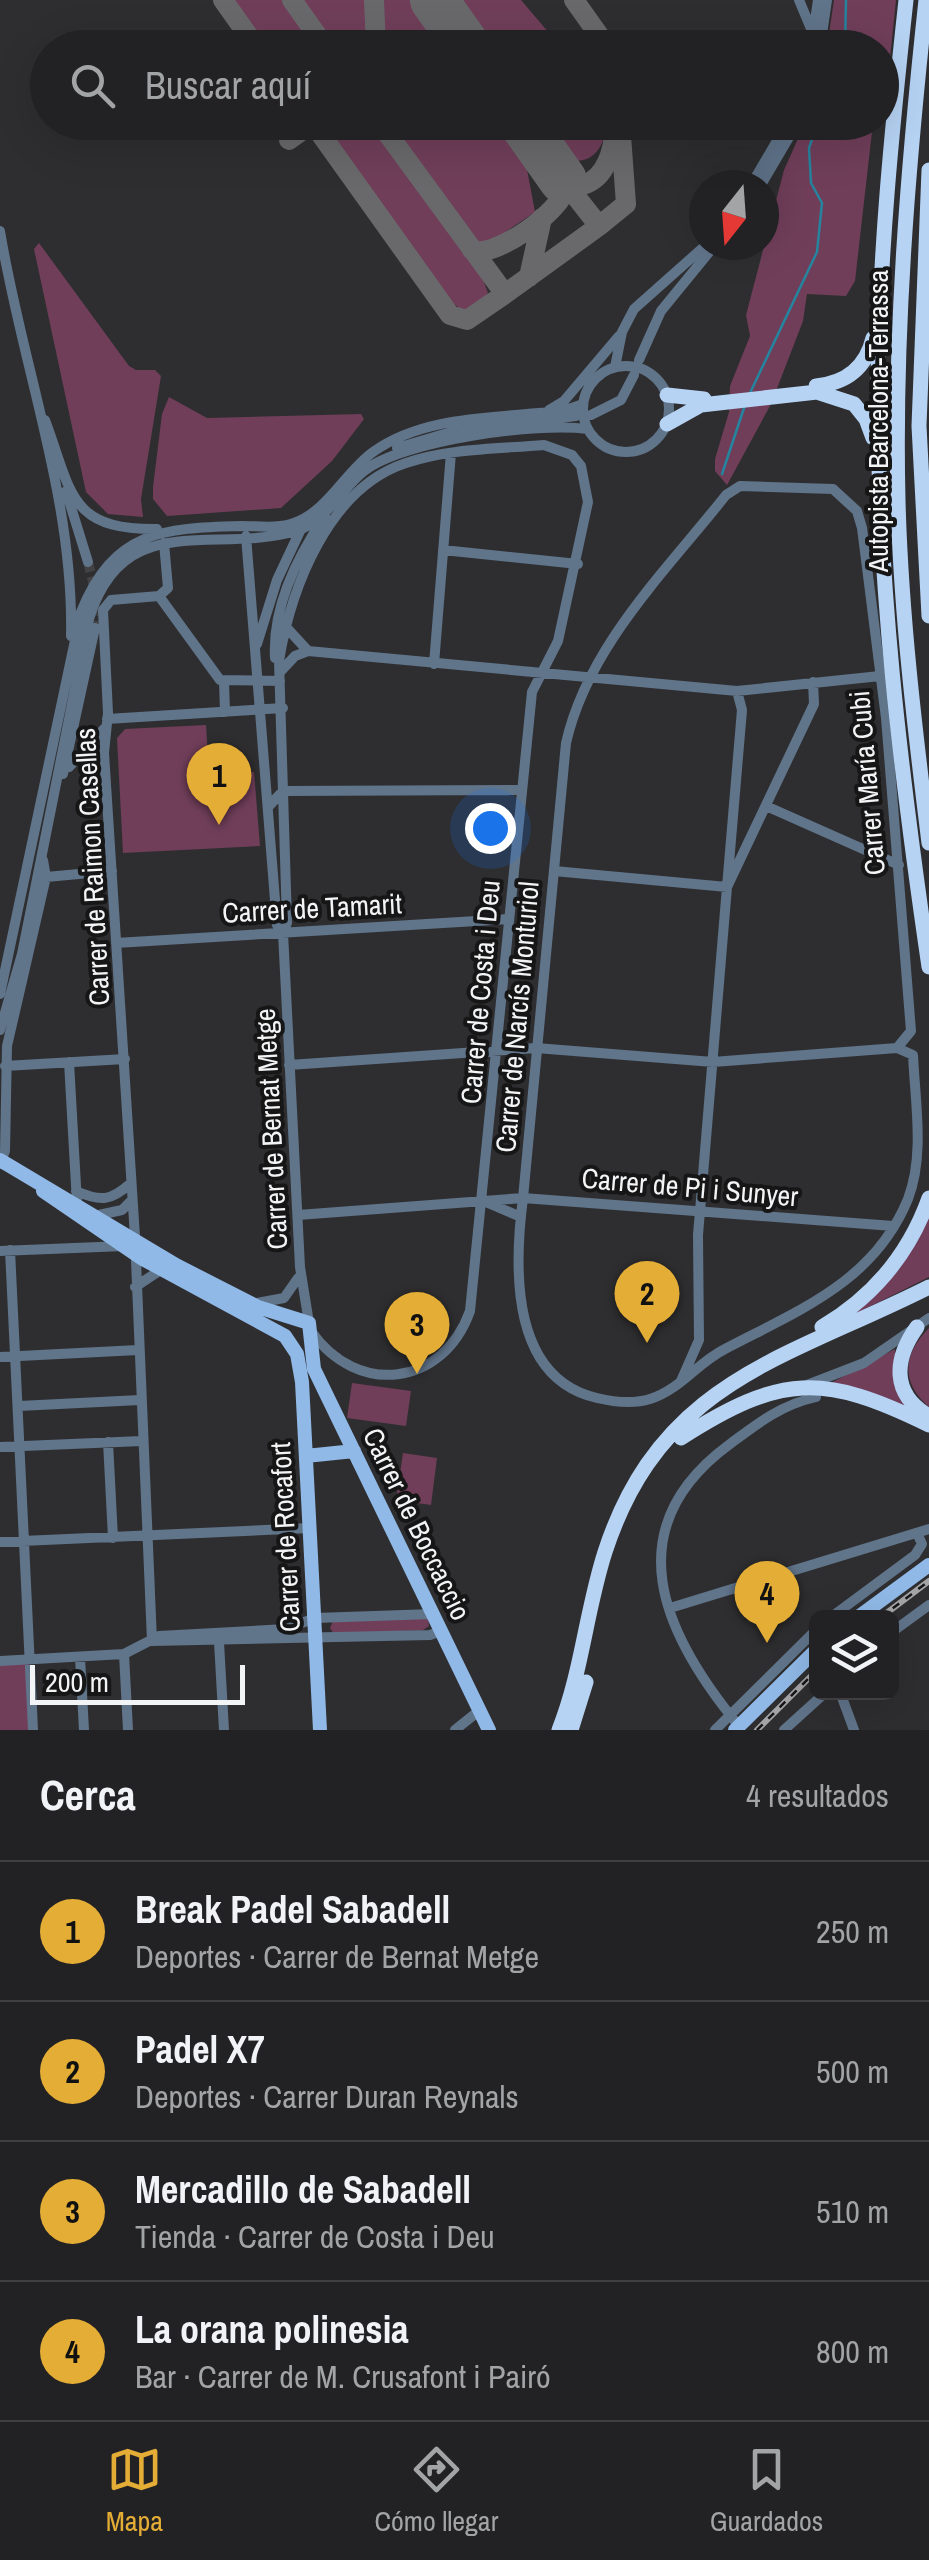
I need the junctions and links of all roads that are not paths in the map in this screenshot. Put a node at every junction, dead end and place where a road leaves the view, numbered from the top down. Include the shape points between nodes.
1 (798, 0) edge
2 (818, 0) edge
3 (906, 0) edge
4 (926, 0) edge
5 (826, 3) edge
6 (808, 30) edge
7 (814, 30) edge
8 (822, 30) edge
9 (899, 79) edge
10 (777, 140) edge
11 (787, 140) edge
12 (894, 140) edge
13 (760, 170) edge
14 (770, 170) edge
15 (929, 170) edge
16 (0, 230) edge
17 (693, 260) edge
18 (701, 260) edge
19 (880, 294) junction
20 (622, 332) junction
21 (615, 367) junction
22 (635, 367) junction
23 (34, 390) junction
24 (769, 394) junction
25 (667, 395) junction
26 (722, 400) junction
27 (583, 404) junction
28 (543, 412) junction
29 (591, 415) dead end
30 (576, 416) dead end
31 (667, 424) junction
32 (587, 429) junction
33 (544, 445) joint
34 (451, 453) junction
35 (367, 468) junction
36 (350, 473) junction
37 (334, 503) junction
38 (880, 511) junction
39 (856, 512) joint
40 (183, 528) junction
41 (300, 530) junction
42 (246, 536) junction
43 (164, 543) junction
44 (444, 550) junction
45 (900, 550) junction
46 (88, 562) tunnel mouth
47 (578, 564) junction
48 (160, 596) junction
49 (929, 616) edge
50 (286, 627) junction
51 (96, 628) tunnel mouth
52 (308, 651) junction
53 (254, 655) junction
54 (70, 657) junction
55 (434, 664) junction
56 (541, 671) junction
57 (280, 676) junction
58 (880, 676) junction
59 (588, 678) junction
60 (256, 680) junction
61 (224, 681) junction
62 (814, 682) junction
63 (737, 691) junction
64 (284, 708) junction
65 (257, 711) junction
66 (226, 712) junction
67 (107, 722) junction
68 (64, 771) junction
69 (905, 781) junction
70 (520, 790) junction
71 (283, 791) junction
72 (766, 806) junction
73 (268, 809) junction
74 (50, 812) junction
75 (929, 843) edge
76 (42, 854) junction
77 (898, 865) junction
78 (112, 871) junction
79 (28, 872) junction
80 (554, 872) junction
81 (46, 877) junction
82 (727, 887) junction
83 (510, 919) junction
84 (283, 933) junction
85 (116, 943) junction
86 (929, 967) edge
87 (0, 971) edge
88 (0, 994) edge
89 (0, 1030) edge
90 (536, 1048) junction
91 (897, 1048) junction
92 (496, 1053) junction
93 (125, 1059) junction
94 (69, 1062) junction
95 (713, 1062) junction
96 (289, 1065) junction
97 (5, 1066) junction
98 (0, 1162) edge
99 (132, 1184) junction
100 (50, 1196) junction
101 (77, 1196) junction
102 (524, 1198) junction
103 (929, 1198) edge
104 (132, 1200) junction
105 (482, 1201) junction
106 (701, 1210) junction
107 (298, 1215) junction
108 (99, 1217) junction
109 (521, 1218) junction
110 (894, 1226) junction
111 (130, 1247) junction
112 (5, 1250) edge
113 (162, 1270) junction
114 (299, 1272) junction
115 (135, 1287) junction
116 (926, 1290) edge
117 (251, 1309) junction
118 (923, 1323) edge
119 (297, 1328) junction
120 (138, 1350) junction
121 (785, 1350) junction
122 (16, 1356) junction
123 (0, 1357) edge
124 (678, 1386) junction
125 (801, 1387) junction
126 (816, 1397) dead end
127 (140, 1400) junction
128 (18, 1406) junction
129 (929, 1416) edge
130 (929, 1425) edge
131 (681, 1438) junction
132 (142, 1441) junction
133 (108, 1442) junction
134 (21, 1446) junction
135 (0, 1447) edge
136 (354, 1451) junction
137 (306, 1456) junction
138 (310, 1528) junction
139 (929, 1529) edge
140 (916, 1533) junction
141 (148, 1536) junction
142 (113, 1538) junction
143 (24, 1541) junction
144 (0, 1542) edge
145 (929, 1564) edge
146 (929, 1605) edge
147 (670, 1608) junction
148 (841, 1610) edge
149 (867, 1610) edge
150 (433, 1614) junction
151 (323, 1618) junction
152 (899, 1627) edge
153 (441, 1631) junction
154 (322, 1637) junction
155 (809, 1638) edge
156 (294, 1639) junction
157 (152, 1642) junction
158 (219, 1642) junction
159 (124, 1654) junction
160 (809, 1656) edge
161 (80, 1657) junction
162 (30, 1660) junction
163 (317, 1660) junction
164 (0, 1661) edge
165 (817, 1700) edge
166 (843, 1700) edge
167 (480, 1710) junction
168 (734, 1723) edge
169 (33, 1730) edge
170 (84, 1730) edge
171 (128, 1730) edge
172 (224, 1730) edge
173 (320, 1730) edge
174 (454, 1730) edge
175 (489, 1730) edge
176 (559, 1730) edge
177 (571, 1730) edge
178 (715, 1730) edge
179 (784, 1730) edge
180 (854, 1730) edge

1 - 6 street
2 - 7 street
3 - 9 highway
4 - 45 highway, Autopista Barcelona-Terrassa via 901,272
5 - 8 street
10 - 13 street
11 - 14 street
12 - 19 highway
15 - 49 highway, Autopista Barcelona-Terrassa via 919,426
16 - 23 street
17 - 20 street via 634,309
18 - 22 street via 661,311
19 - 24 highway via 870,351 854,372 826,385
19 - 38 highway
20 - 21 street
20 - 22 street
20 - 28 street via 564,401
21 - 22 street
21 - 27 street via 593,380
22 - 25 street
22 - 29 street via 620,400
23 - 40 street via 84,512 113,528
23 - 46 street
23 - 54 street via 67,540
24 - 26 highway
24 - 38 highway via 826,393 858,409 874,440
25 - 26 highway
25 - 31 street
26 - 31 highway via 693,407
27 - 28 street
27 - 32 street
28 - 36 street via 420,430 376,450
30 - 35 street via 432,436
31 - 32 street via 656,441 630,452 605,447
32 - 35 street via 450,440
33 - 34 street, Carrer de Bernat Metge
33 - 47 street, Carrer de Costa i Deu via 572,455 587,484
34 - 44 street
34 - 50 street, Carrer de Bernat Metge via 408,462 356,492 315,552
35 - 37 street
36 - 40 street via 302,520
36 - 41 street
37 - 41 street
37 - 57 street, Carrer de Bernat Metge via 288,585 276,623
38 - 69 highway
39 - 58 street, Carrer María Cubi
39 - 59 street, Carrer de Narcís Monturiol via 833,488 732,489 604,648
40 - 54 street via 140,539 98,575
41 - 42 street
41 - 53 street
42 - 43 street
42 - 53 street, Carrer de Bernat Metge
43 - 48 street via 168,588
43 - 74 street via 122,564 93,606
44 - 47 street
44 - 55 street
45 - 69 highway
45 - 75 highway, Autopista Barcelona-Terrassa
47 - 56 street, Carrer de Costa i Deu via 558,641
48 - 61 street
48 - 67 street, Carrer de Raimon Casellas via 111,600 104,607
50 - 52 street
50 - 57 street, Carrer de Bernat Metge
51 - 68 street
52 - 55 street
52 - 57 street
53 - 60 street, Carrer de Bernat Metge
54 - 79 street
55 - 56 street
56 - 59 street
56 - 70 street, Carrer de Costa i Deu via 532,692
57 - 60 street
57 - 64 street, Carrer de Bernat Metge
58 - 62 street
58 - 77 street, Carrer María Cubi
59 - 63 street
59 - 80 street, Carrer de Narcís Monturiol via 566,743
60 - 61 street
60 - 65 street, Carrer de Bernat Metge
61 - 66 street
62 - 63 street
62 - 72 street via 814,704
63 - 82 street via 742,710
64 - 65 street
64 - 71 street, Carrer de Bernat Metge
65 - 66 street
65 - 73 street, Carrer de Bernat Metge
66 - 67 street
67 - 68 street
67 - 78 street, Carrer de Raimon Casellas
68 - 74 street
69 - 86 highway
70 - 71 street
70 - 83 street, Carrer de Costa i Deu
71 - 73 street
71 - 84 street, Carrer de Bernat Metge
72 - 77 street
72 - 82 street
73 - 84 street, Carrer de Bernat Metge
74 - 76 street
76 - 81 street
76 - 89 street
77 - 91 street, Carrer María Cubi via 911,1031
78 - 81 street
78 - 85 street, Carrer de Raimon Casellas
79 - 87 street
79 - 88 street
80 - 82 street
80 - 90 street, Carrer de Narcís Monturiol
81 - 97 street
82 - 95 street
83 - 84 street, Carrer de Tamarit
83 - 92 street, Carrer de Costa i Deu
84 - 85 street, Carrer de Tamarit
84 - 96 street, Carrer de Bernat Metge
85 - 93 street, Carrer de Raimon Casellas
90 - 92 street
90 - 95 street
90 - 102 street, Carrer de Narcís Monturiol
91 - 95 street
91 - 110 street via 913,1055 914,1169
92 - 96 street
92 - 105 street, Carrer de Costa i Deu
93 - 94 street
93 - 99 street, Carrer de Raimon Casellas
94 - 97 street
94 - 101 street
95 - 106 street
96 - 107 street, Carrer de Bernat Metge
97 - 98 street
98 - 100 main road
98 - 101 main road
99 - 101 street via 115,1198
99 - 104 street, Carrer de Raimon Casellas
100 - 108 street
100 - 111 main road
101 - 108 main road
102 - 105 street, Carrer de Pi i Sunyer
102 - 106 street, Carrer de Pi i Sunyer
102 - 109 street, Carrer de Narcís Monturiol
103 - 121 highway via 907,1246 882,1278 852,1308
104 - 108 street
104 - 111 street, Carrer de Raimon Casellas
105 - 107 street, Carrer de Pi i Sunyer
105 - 109 street
105 - 119 street, Carrer de Costa i Deu via 470,1311 443,1356 422,1368 374,1375 352,1369
106 - 110 street, Carrer de Pi i Sunyer
106 - 124 street via 699,1340
107 - 114 street, Carrer de Bernat Metge
108 - 111 main road
109 - 124 street, Carrer de Narcís Monturiol via 522,1303 534,1350 566,1385 583,1394 645,1401
110 - 124 street via 844,1285 722,1350
111 - 112 street
111 - 113 main road
111 - 115 street, Carrer de Raimon Casellas
111 - 117 main road
112 - 122 street
113 - 115 street
113 - 117 main road
114 - 117 street via 288,1294
114 - 119 street, Carrer de Bernat Metge
114 - 119 street
115 - 120 street, Carrer de Raimon Casellas
116 - 121 highway
116 - 131 highway via 769,1368
117 - 119 main road
118 - 125 street via 864,1363
118 - 129 highway via 901,1353 899,1378 908,1400
119 - 136 main road, Carrer de Boccaccio
119 - 137 main road, Carrer de Rocafort
120 - 122 street
120 - 127 street, Carrer de Raimon Casellas
121 - 176 highway via 705,1400 641,1474 607,1545 580,1669
122 - 123 street
122 - 128 street
125 - 130 highway via 861,1395
125 - 131 highway via 742,1401
126 - 147 street via 776,1410 689,1477 661,1538 659,1566
127 - 128 street
127 - 132 street, Carrer de Raimon Casellas
128 - 134 street
131 - 177 highway via 643,1491 619,1541
132 - 133 street
132 - 141 street, Carrer de Raimon Casellas
133 - 134 street
133 - 142 street
134 - 135 street
134 - 143 street
136 - 137 main road
136 - 150 main road, Carrer de Boccaccio
137 - 138 main road, Carrer de Rocafort
138 - 141 street
138 - 151 main road, Carrer de Rocafort
139 - 140 street
140 - 147 street
140 - 148 street via 922,1544 914,1555
141 - 142 street
141 - 157 street, Carrer de Raimon Casellas
142 - 143 street
143 - 144 street
143 - 162 street
145 - 149 main road
146 - 152 street
147 - 168 street via 681,1639
150 - 151 street
150 - 153 main road, Carrer de Boccaccio
151 - 154 main road, Carrer de Rocafort
151 - 157 street via 286,1629 159,1636
153 - 154 street
153 - 167 main road, Carrer de Boccaccio
154 - 156 street
154 - 163 main road, Carrer de Rocafort
155 - 168 street
156 - 158 street
156 - 163 street
157 - 158 street
157 - 159 street
158 - 172 street
159 - 161 street
159 - 171 street
160 - 168 main road
161 - 162 street
161 - 170 street
162 - 164 street
162 - 169 street
163 - 173 main road, Carrer de Rocafort
165 - 179 street
166 - 180 street
167 - 174 street
167 - 175 main road, Carrer de Boccaccio
168 - 178 street

